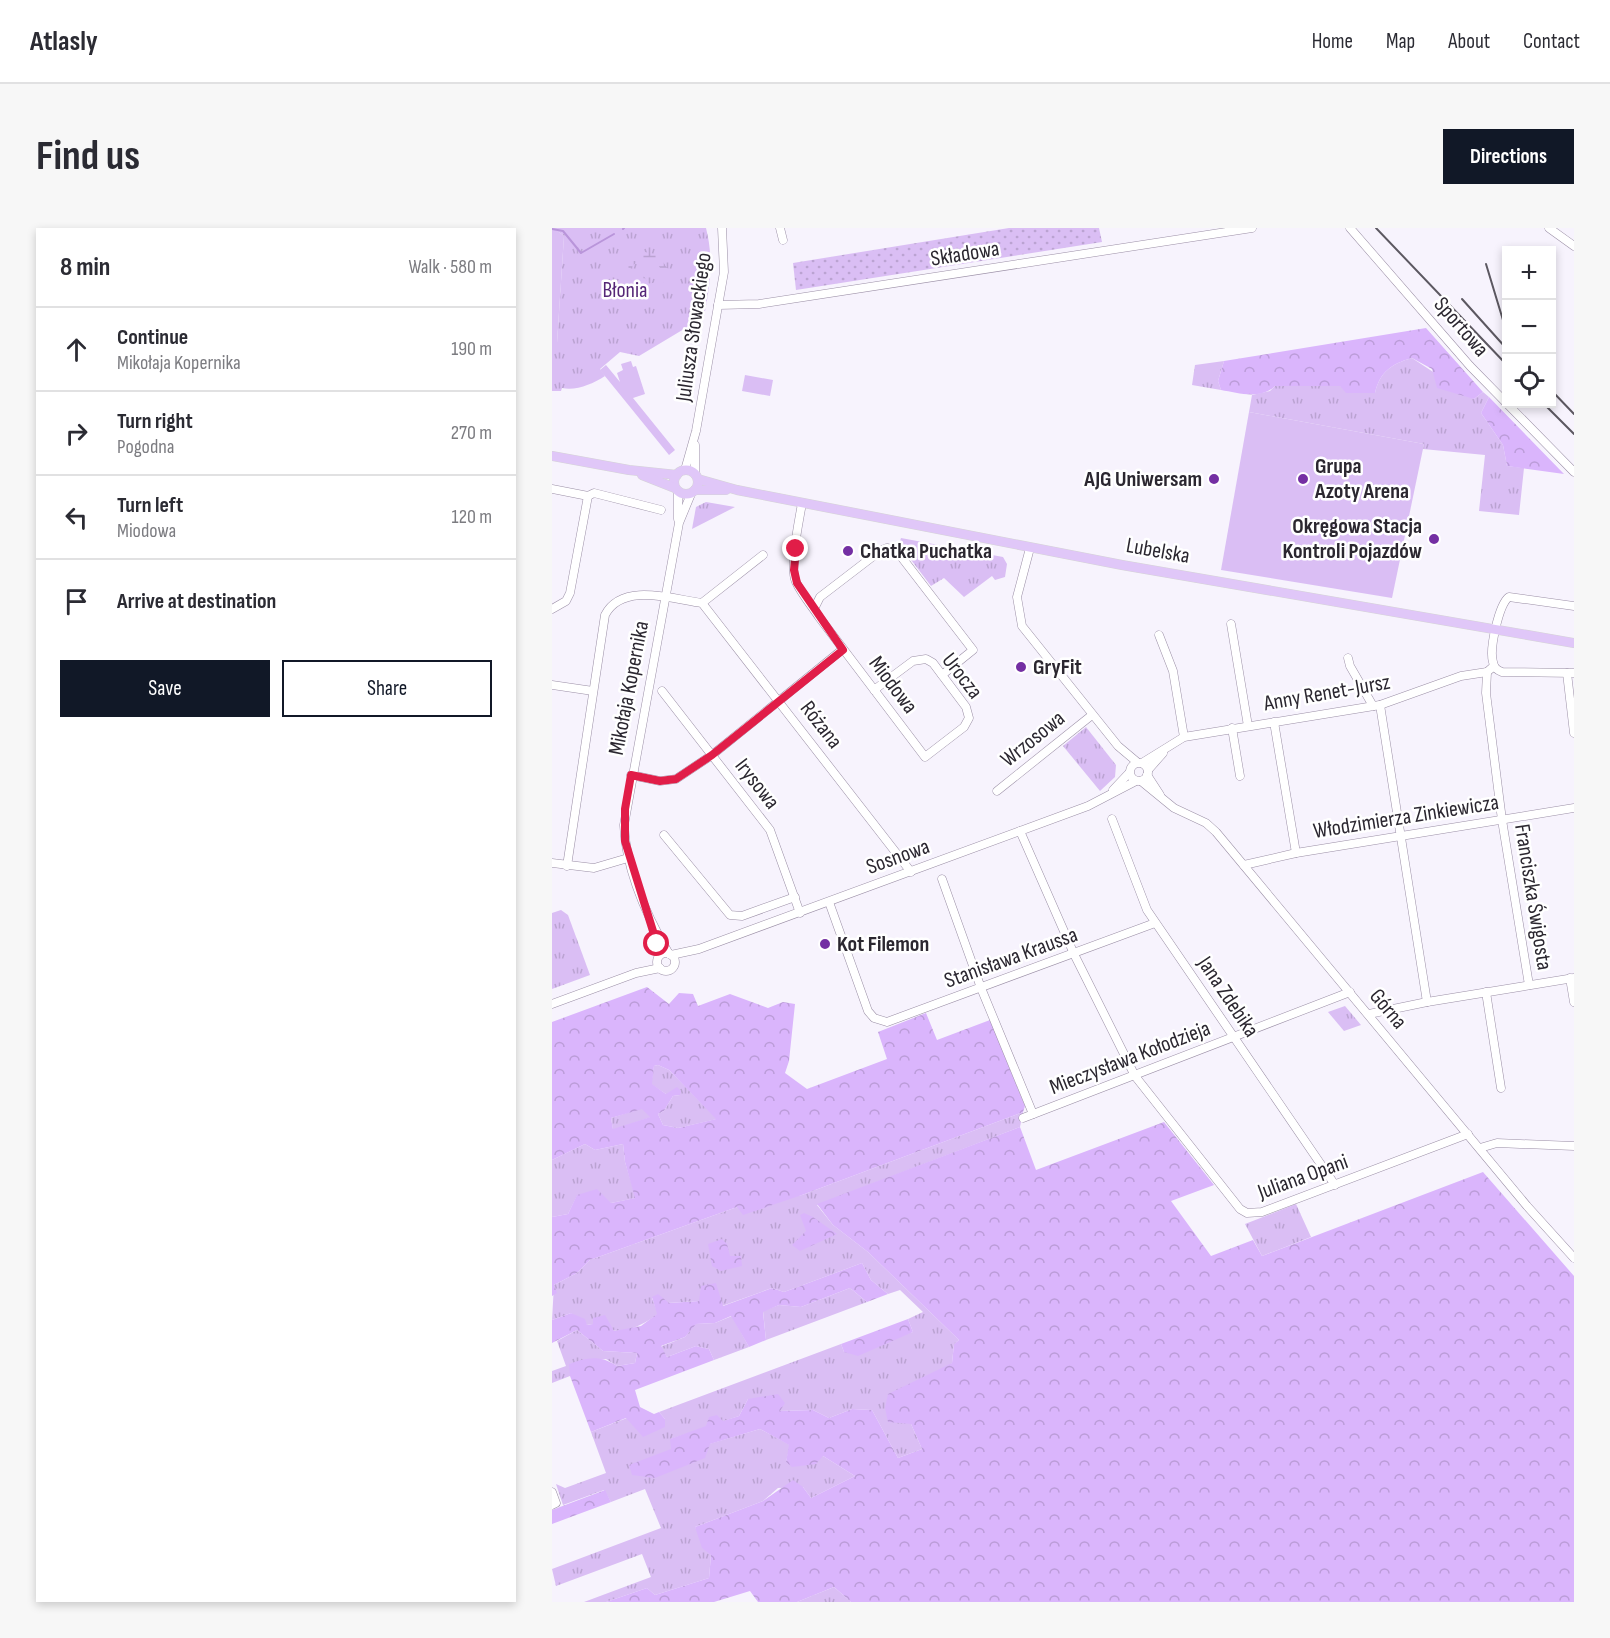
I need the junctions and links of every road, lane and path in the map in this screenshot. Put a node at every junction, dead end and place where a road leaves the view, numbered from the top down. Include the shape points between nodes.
1 (722, 228) edge
2 (780, 228) edge
3 (1252, 228) edge
4 (1350, 228) edge
5 (1549, 228) edge
6 (783, 240) dead end
7 (1574, 246) edge
8 (718, 305) junction
9 (552, 456) edge
10 (629, 471) junction
11 (1574, 471) edge
12 (689, 474) junction
13 (552, 489) edge
14 (677, 490) junction
15 (737, 490) junction
16 (693, 492) junction
17 (588, 496) junction
18 (802, 503) junction
19 (661, 510) dead end
20 (678, 523) junction
21 (1030, 548) junction
22 (763, 555) dead end
23 (664, 598) junction
24 (702, 603) junction
25 (1574, 606) edge
26 (815, 607) junction
27 (552, 609) edge
28 (1231, 624) dead end
29 (1496, 630) junction
30 (1159, 635) dead end
31 (1574, 643) edge
32 (843, 650) junction
33 (1348, 658) dead end
34 (1494, 666) junction
35 (1487, 672) junction
36 (1571, 673) edge
37 (942, 675) junction
38 (552, 685) edge
39 (874, 690) junction
40 (593, 691) junction
41 (662, 692) dead end
42 (779, 700) junction
43 (1377, 706) junction
44 (1092, 715) junction
45 (1274, 722) junction
46 (1248, 726) junction
47 (1232, 728) junction
48 (1574, 733) edge
49 (1184, 737) junction
50 (712, 755) junction
51 (925, 757) joint
52 (1139, 771) junction
53 (631, 775) junction
54 (1240, 777) dead end
55 (997, 791) dead end
56 (1574, 808) edge
57 (1112, 819) dead end
58 (1502, 820) junction
59 (1020, 831) junction
60 (664, 835) dead end
61 (1400, 836) junction
62 (1296, 853) junction
63 (628, 858) junction
64 (552, 863) edge
65 (1244, 865) junction
66 (567, 866) junction
67 (911, 872) junction
68 (942, 879) dead end
69 (795, 897) junction
70 (829, 902) junction
71 (800, 913) junction
72 (1155, 923) junction
73 (654, 927) junction
74 (699, 949) junction
75 (670, 954) junction
76 (1074, 954) junction
77 (659, 962) junction
78 (674, 964) junction
79 (1572, 978) edge
80 (1529, 985) junction
81 (981, 988) junction
82 (1350, 992) junction
83 (1486, 992) junction
84 (1427, 1002) junction
85 (1574, 1002) edge
86 (552, 1004) edge
87 (1369, 1014) junction
88 (1234, 1038) junction
89 (1135, 1076) junction
90 (1501, 1088) dead end
91 (1033, 1114) junction
92 (1023, 1118) dead end
93 (1468, 1134) junction
94 (1574, 1146) edge
95 (1480, 1148) junction
96 (1335, 1185) junction
97 (1574, 1258) edge
98 (552, 1492) edge
99 (554, 1504) edge

1 - 8 street, Juliusza Słowackiego via 725,261
2 - 6 street
3 - 8 street, Składowa via 759,304
4 - 11 street, Sportowa via 1470,366
5 - 7 street
8 - 12 street, Juliusza Słowackiego
9 - 10 main road, Lubelska
10 - 12 main road, Lubelska
10 - 14 main road, Lubelska
12 - 14 main road
12 - 15 main road, Lubelska
12 - 16 main road
13 - 17 street
14 - 16 main road, Lubelska
14 - 20 street, Mikołaja Kopernika
15 - 16 main road, Lubelska
15 - 18 main road, Lubelska
16 - 20 street, Mikołaja Kopernika
17 - 19 street via 594,493
17 - 27 street via 570,593 566,601
18 - 21 main road, Lubelska
18 - 26 street, Miodowa via 795,577
20 - 23 street, Mikołaja Kopernika
21 - 29 main road, Lubelska
21 - 44 street, Górna via 1017,597 1020,621
22 - 24 street
23 - 24 street
23 - 40 street via 627,596 607,609
23 - 53 street, Mikołaja Kopernika
24 - 42 street, Różana
25 - 29 street via 1509,597 1502,604
26 - 32 street, Miodowa
26 - 37 street via 820,597 880,551 896,550 973,650
28 - 46 street
29 - 31 main road, Lubelska
29 - 34 street
30 - 49 street via 1173,671
32 - 39 street, Miodowa
32 - 42 street
33 - 43 street
34 - 35 street
34 - 36 street via 1502,672
35 - 43 street, Anny Renet-Jursz via 1461,676
35 - 58 street, Franciszka Świgosta via 1486,693
36 - 48 street
37 - 39 street, Urocza via 930,660 918,659
37 - 51 street, Urocza via 966,707 969,718 964,727
38 - 40 street
39 - 51 street, Miodowa
40 - 66 street
41 - 50 street, Irysowa
42 - 50 street
42 - 67 street, Różana
43 - 45 street, Anny Renet-Jursz
43 - 61 street
44 - 52 street, Górna
44 - 55 street, Wrzosowa
45 - 46 street, Anny Renet-Jursz
45 - 62 street
46 - 47 street, Anny Renet-Jursz
47 - 49 street, Anny Renet-Jursz
47 - 54 street
49 - 52 street, Anny Renet-Jursz
50 - 53 street via 669,781
50 - 69 street, Irysowa via 770,830
52 - 59 street, Sosnowa via 1108,796
52 - 65 street, Górna via 1162,799 1206,823
53 - 63 street, Mikołaja Kopernika via 624,825
56 - 58 street, Włodzimierza Zinkiewicza
57 - 72 street, Jana Zdebika
58 - 61 street, Włodzimierza Zinkiewicza
58 - 80 street, Franciszka Świgosta
59 - 67 street, Sosnowa
59 - 76 street
60 - 69 street via 730,915 742,916
61 - 62 street, Włodzimierza Zinkiewicza
61 - 84 street
62 - 65 street, Włodzimierza Zinkiewicza
63 - 66 street via 594,868
63 - 73 street, Mikołaja Kopernika
64 - 66 street
65 - 82 street, Górna
67 - 70 street, Sosnowa
68 - 81 street
69 - 71 street, Irysowa
70 - 71 street, Sosnowa
70 - 81 street, Stanisława Kraussa via 868,1011 878,1020 893,1021
71 - 74 street, Sosnowa
72 - 76 street, Stanisława Kraussa
72 - 88 street, Jana Zdebika
73 - 75 street, Mikołaja Kopernika
73 - 77 street, Mikołaja Kopernika
74 - 75 street, Sosnowa
74 - 78 street, Sosnowa
75 - 77 street, Sosnowa
75 - 78 street, Mikołaja Kopernika
76 - 81 street, Stanisława Kraussa
76 - 89 street
77 - 78 street, Sosnowa via 667,971
77 - 86 street
79 - 80 street
79 - 85 street
80 - 83 street
81 - 91 street
82 - 87 street, Górna
82 - 88 street, Mieczysława Kołodzieja
83 - 84 street
83 - 90 street
84 - 87 street
87 - 93 street, Górna
88 - 89 street, Mieczysława Kołodzieja
88 - 96 street, Jana Zdebika
89 - 91 street, Mieczysława Kołodzieja
89 - 96 street, Juliana Opani via 1247,1213 1262,1212
91 - 92 street, Mieczysława Kołodzieja
93 - 95 street, Górna
93 - 96 street, Juliana Opani
94 - 95 street via 1497,1143
95 - 97 street, Górna
98 - 99 street

